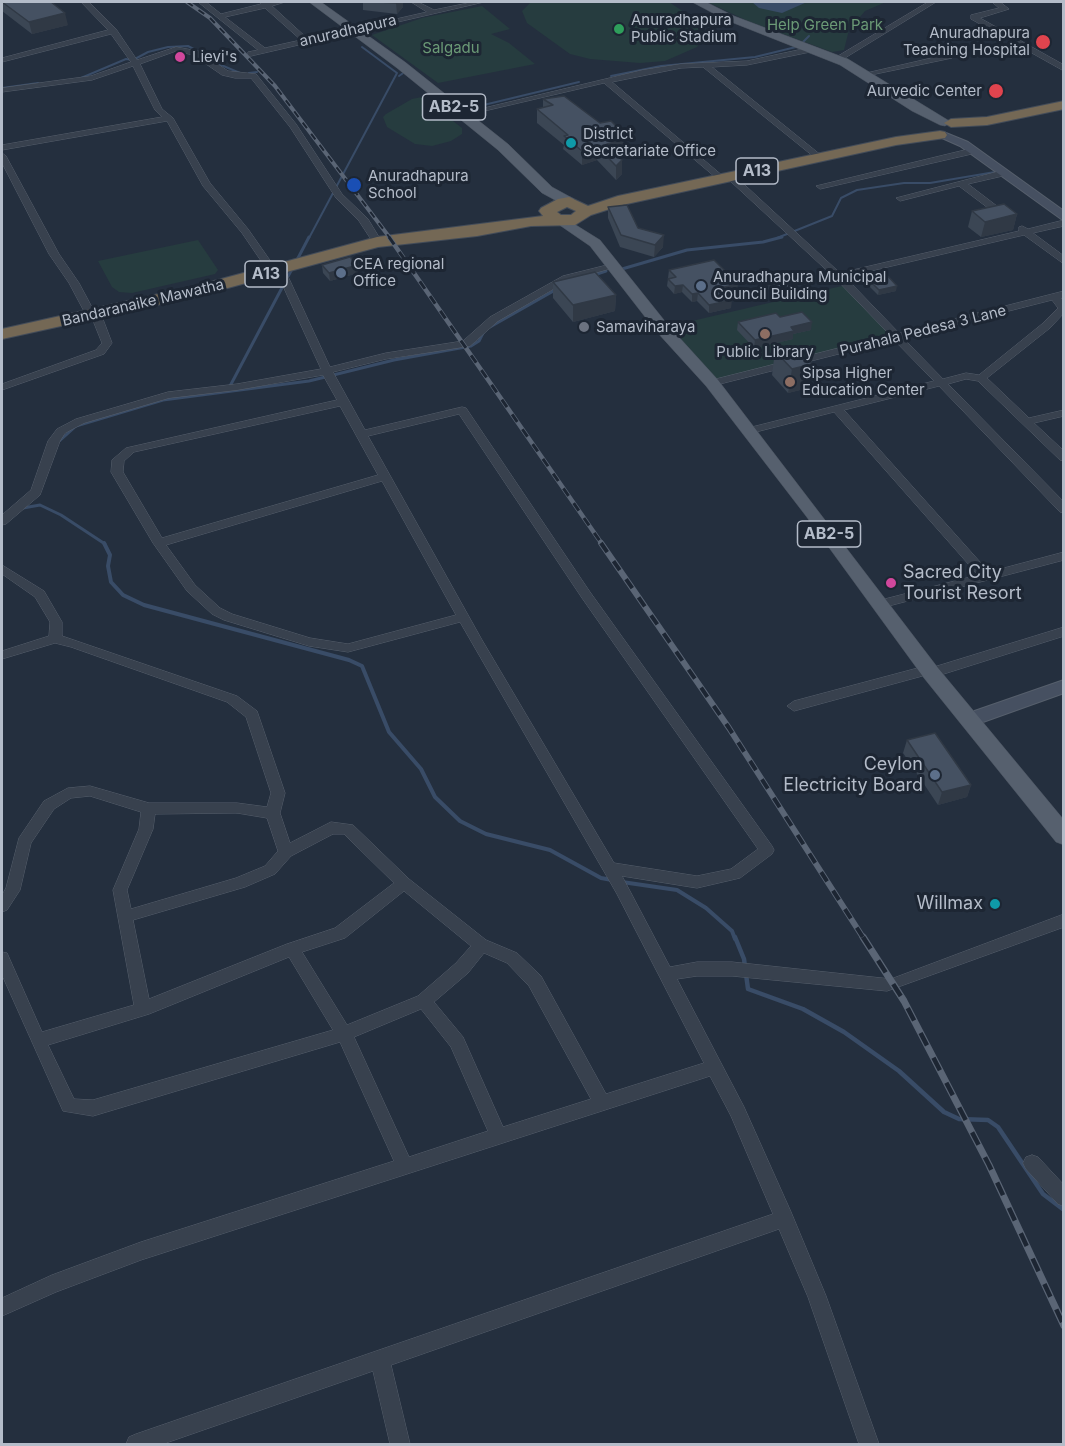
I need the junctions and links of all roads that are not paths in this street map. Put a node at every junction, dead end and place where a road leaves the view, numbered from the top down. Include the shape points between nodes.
1 (85, 2) edge
2 (202, 2) edge
3 (282, 2) edge
4 (314, 2) edge
5 (414, 2) edge
6 (479, 2) edge
7 (698, 2) edge
8 (932, 2) edge
9 (996, 2) edge
10 (264, 3) edge
11 (432, 12) junction
12 (220, 16) junction
13 (355, 30) junction
14 (113, 31) junction
15 (306, 41) junction
16 (812, 49) junction
17 (264, 51) junction
18 (251, 54) dead end
19 (949, 56) dead end
20 (837, 59) junction
21 (2, 60) edge
22 (135, 62) junction
23 (705, 65) junction
24 (1064, 69) edge
25 (866, 74) junction
26 (605, 80) junction
27 (2, 90) edge
28 (1064, 105) edge
29 (463, 114) junction
30 (169, 118) junction
31 (950, 133) junction
32 (2, 148) edge
33 (2, 156) edge
34 (819, 158) junction
35 (1004, 173) junction
36 (726, 178) junction
37 (960, 183) junction
38 (820, 186) dead end
39 (547, 189) junction
40 (900, 198) dead end
41 (578, 209) junction
42 (554, 215) junction
43 (1062, 216) edge
44 (1026, 232) junction
45 (588, 236) junction
46 (377, 242) junction
47 (1064, 261) edge
48 (615, 266) junction
49 (277, 271) junction
50 (838, 276) junction
51 (1059, 296) edge
52 (93, 314) junction
53 (2, 334) edge
54 (898, 338) junction
55 (328, 375) junction
56 (981, 378) junction
57 (939, 380) junction
58 (712, 383) junction
59 (2, 387) edge
60 (343, 402) junction
61 (838, 410) junction
62 (1064, 413) edge
63 (1027, 422) junction
64 (748, 431) junction
65 (363, 434) junction
66 (1064, 458) edge
67 (386, 476) junction
68 (1064, 509) edge
69 (2, 521) edge
70 (159, 543) junction
71 (1064, 556) edge
72 (2, 569) edge
73 (985, 575) junction
74 (881, 604) junction
75 (464, 617) junction
76 (1064, 631) edge
77 (55, 639) junction
78 (2, 655) edge
79 (930, 672) junction
80 (1064, 686) edge
81 (794, 706) dead end
82 (969, 720) junction
83 (149, 809) junction
84 (273, 813) junction
85 (1061, 828) edge
86 (286, 852) junction
87 (615, 878) junction
88 (404, 883) junction
89 (2, 906) edge
90 (124, 917) junction
91 (1064, 920) edge
92 (481, 945) junction
93 (292, 948) junction
94 (2, 958) edge
95 (666, 974) junction
96 (424, 1001) junction
97 (143, 1009) junction
98 (344, 1034) junction
99 (38, 1041) junction
100 (714, 1067) junction
101 (602, 1103) junction
102 (499, 1136) junction
103 (1032, 1163) dead end
104 (405, 1166) junction
105 (1064, 1198) edge
106 (785, 1218) junction
107 (2, 1307) edge
108 (380, 1360) junction
109 (136, 1444) edge
110 (400, 1444) edge
111 (869, 1444) edge

1 - 14 street
2 - 12 street
3 - 10 street
4 - 13 main road, AB2-5
5 - 11 street
6 - 11 street, anuradhapura
7 - 16 main road
8 - 20 street
9 - 24 street via 1005,9 974,18
10 - 12 street
10 - 15 street
11 - 13 street, anuradhapura
12 - 17 street
13 - 15 street, anuradhapura
13 - 29 main road, AB2-5
14 - 21 street
14 - 22 street
15 - 17 street, anuradhapura
16 - 20 main road
16 - 23 street via 747,63
17 - 18 street, anuradhapura
19 - 25 street
20 - 25 main road
22 - 27 street via 79,80
22 - 30 street via 159,110
22 - 46 street via 166,50 183,49 195,52 225,73 255,77 339,196 363,219
23 - 26 street
23 - 34 street
25 - 31 main road
26 - 29 street
26 - 36 street
28 - 31 highway, A13
29 - 39 main road, AB2-5
30 - 32 street
30 - 49 street via 206,184
31 - 34 highway, A13
31 - 35 street
31 - 38 street
33 - 52 street via 54,254
34 - 36 highway, A13
35 - 37 street
35 - 43 street
36 - 41 highway, A13
36 - 50 street
37 - 40 street
37 - 44 street
39 - 41 main road, AB2-5
39 - 42 main road
41 - 42 highway, Bandaranaike Mawatha
41 - 45 main road
42 - 45 main road, AB2-5
42 - 46 highway, Bandaranaike Mawatha / A13 via 477,231
43 - 44 street
44 - 47 street
44 - 50 street
45 - 48 main road, AB2-5
46 - 49 highway, Bandaranaike Mawatha / A13
48 - 55 street via 566,278 494,319 466,344 386,356
48 - 58 main road, AB2-5 via 662,328
49 - 52 highway, Bandaranaike Mawatha / A13
49 - 55 street
50 - 54 street
51 - 54 street, Purahala Pedesa 3 Lane
51 - 56 street via 1063,308 1046,326
52 - 53 highway, Bandaranaike Mawatha / A13
52 - 59 street via 107,343 100,352
54 - 57 street
54 - 58 street, Purahala Pedesa 3 Lane
55 - 60 street
55 - 69 street via 168,395 80,421 62,431 54,441 36,492
56 - 57 street
56 - 63 street
57 - 61 street
57 - 68 street
58 - 64 main road, AB2-5
60 - 65 street
60 - 70 street via 129,450 118,460 117,472
61 - 64 street
61 - 73 street
62 - 63 street
63 - 66 street
64 - 74 main road, AB2-5
65 - 67 street
65 - 87 street via 462,410 586,595 767,850 735,874 697,882
67 - 70 street
67 - 75 street
70 - 75 street via 191,588 216,611 309,642 348,648
71 - 73 street
72 - 77 street via 40,594 56,622
73 - 74 street
74 - 79 main road, AB2-5
75 - 87 street
76 - 79 street
77 - 78 street
77 - 84 street via 232,699 252,714 278,793
79 - 81 street
79 - 82 main road, AB2-5
80 - 82 street
82 - 85 main road, AB2-5
83 - 84 street via 237,808
83 - 89 street via 90,791 68,793 49,805 24,843 13,890
83 - 90 street via 146,829 120,890
84 - 86 street
86 - 88 street via 331,828 348,829
86 - 90 street via 270,870 240,883
87 - 95 street
88 - 92 street
88 - 93 street via 340,933
90 - 97 street
91 - 95 street via 892,983 732,969
92 - 96 street via 462,968
92 - 101 street via 512,958 535,981
93 - 97 street
93 - 98 street
94 - 99 street
95 - 100 street
96 - 98 street
96 - 102 street via 457,1041
97 - 99 street
98 - 99 street via 93,1108 69,1106
98 - 104 street
100 - 101 street
100 - 106 street
101 - 102 street
102 - 104 street
103 - 105 street
104 - 107 street via 141,1251
106 - 108 street
106 - 111 street
108 - 109 street
108 - 110 street

